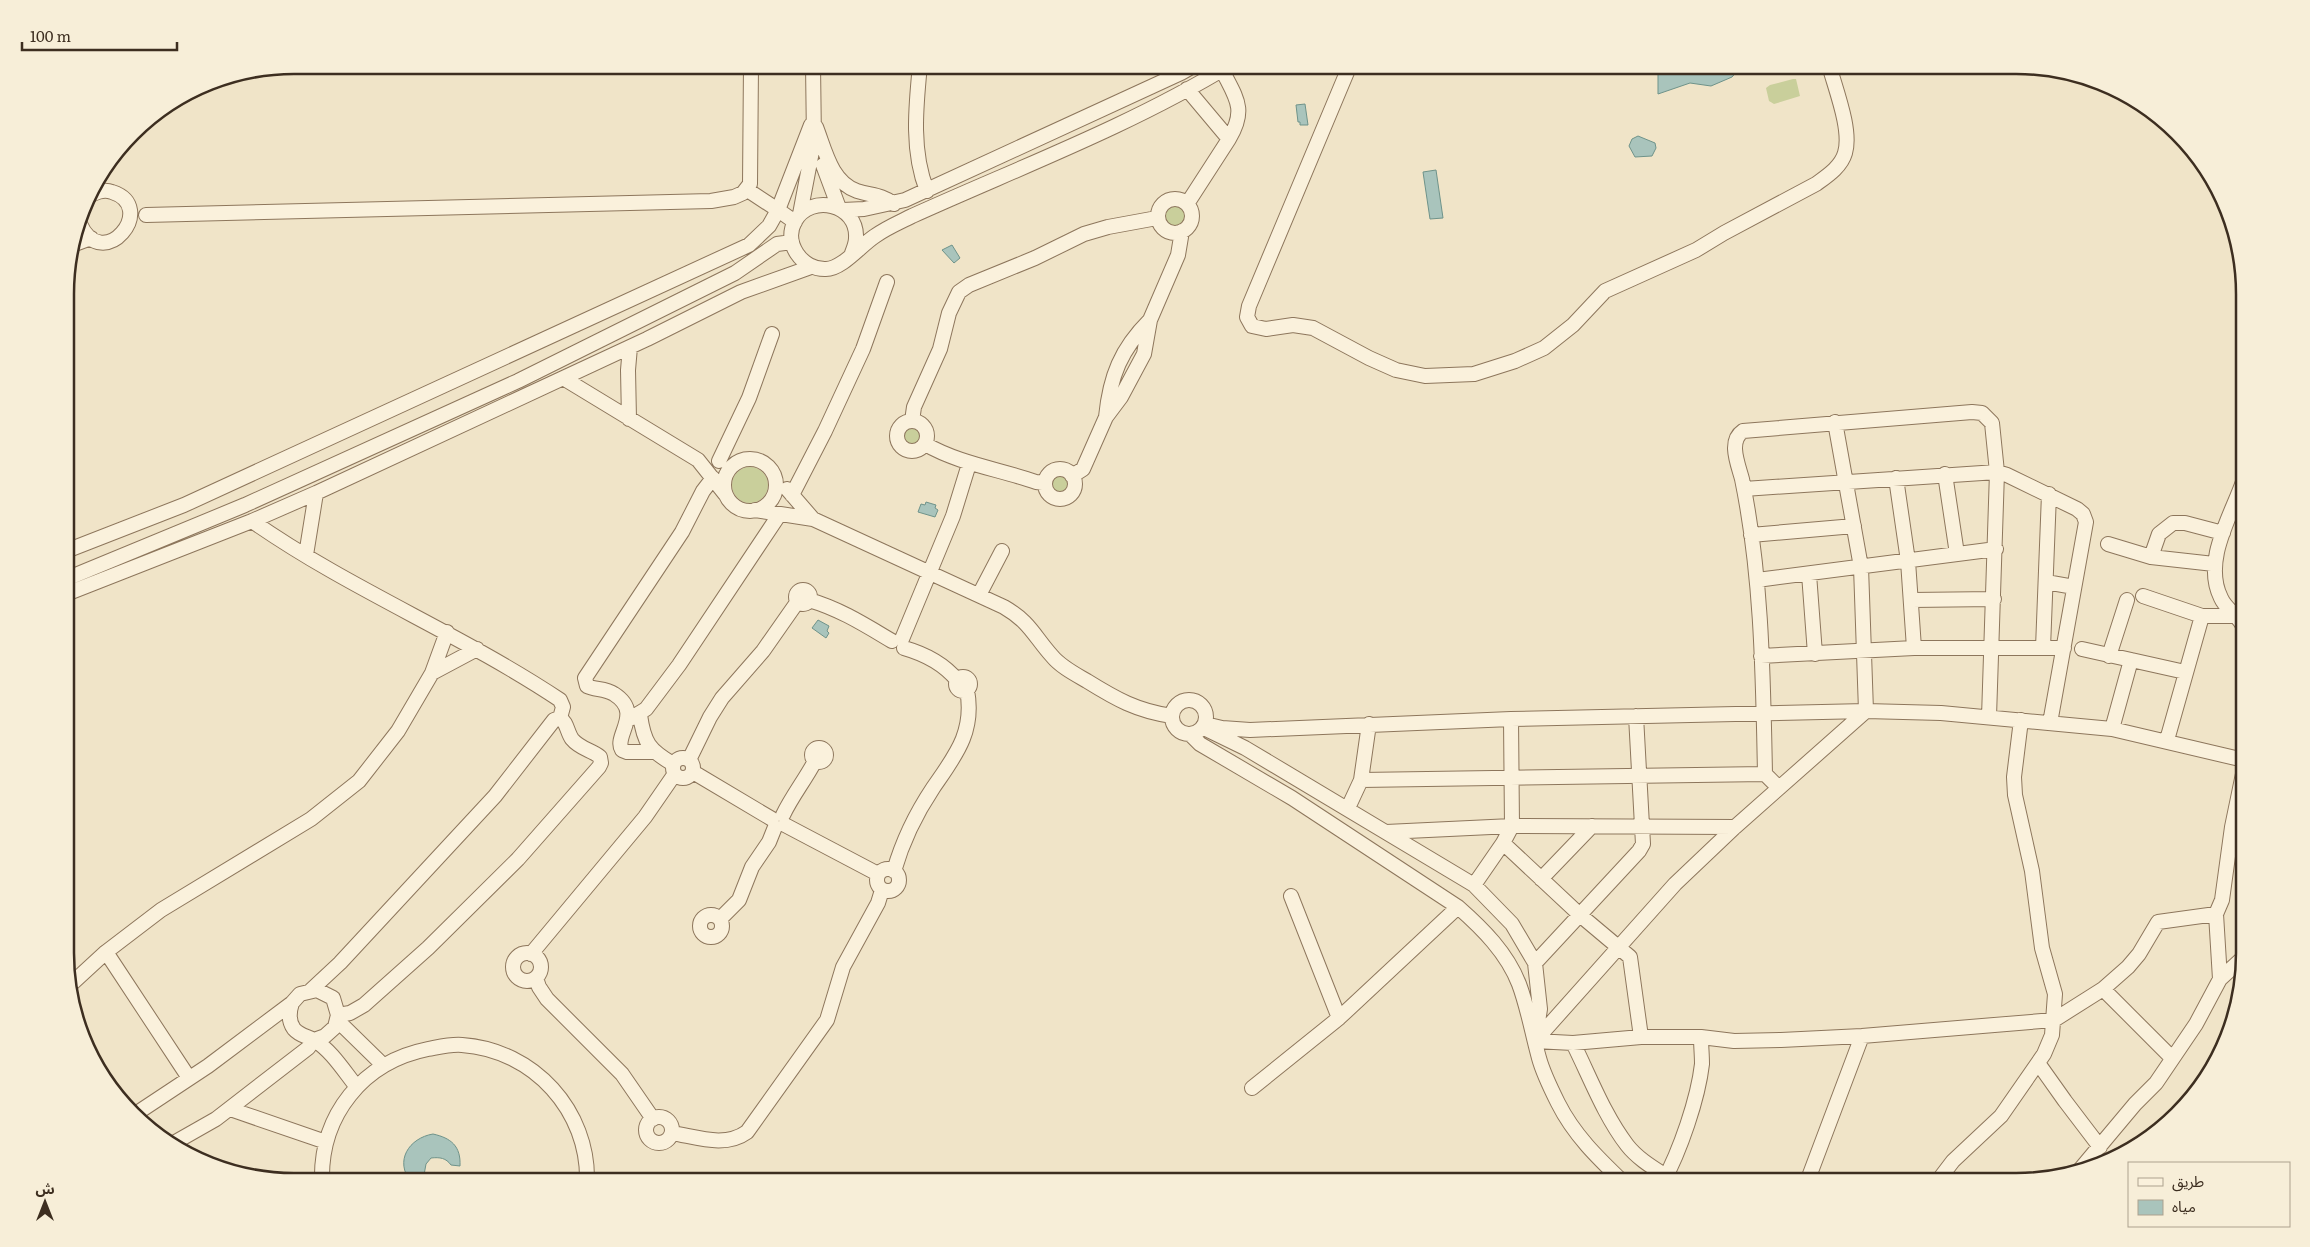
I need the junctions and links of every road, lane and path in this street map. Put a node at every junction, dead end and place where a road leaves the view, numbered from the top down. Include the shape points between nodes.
1 (751, 74) edge
2 (813, 74) edge
3 (919, 74) edge
4 (1174, 74) edge
5 (1214, 74) edge
6 (1229, 74) edge
7 (1346, 74) edge
8 (1831, 74) edge
9 (1187, 89) junction
10 (814, 120) junction
11 (1230, 139) junction
12 (814, 141) junction
13 (746, 189) junction
14 (99, 191) edge
15 (927, 191) junction
16 (894, 204) junction
17 (1187, 204) junction
18 (841, 209) junction
19 (778, 210) junction
20 (129, 215) junction
21 (798, 218) junction
22 (1157, 218) junction
23 (83, 230) edge
24 (1182, 231) junction
25 (91, 238) junction
26 (80, 242) edge
27 (792, 242) junction
28 (852, 253) junction
29 (811, 267) junction
30 (887, 282) dead end
31 (772, 334) dead end
32 (630, 347) junction
33 (563, 378) junction
34 (629, 419) junction
35 (912, 421) junction
36 (1835, 422) junction
37 (925, 444) junction
38 (698, 460) junction
39 (718, 461) junction
40 (738, 461) junction
41 (969, 464) junction
42 (1997, 472) junction
43 (1945, 474) junction
44 (1072, 476) junction
45 (776, 477) junction
46 (713, 478) junction
47 (1896, 478) junction
48 (1846, 481) junction
49 (1045, 483) junction
50 (1744, 489) junction
51 (316, 493) junction
52 (725, 494) junction
53 (2049, 494) junction
54 (792, 495) junction
55 (2236, 500) edge
56 (755, 510) junction
57 (780, 515) junction
58 (813, 519) junction
59 (252, 521) junction
60 (1854, 526) junction
61 (2223, 533) junction
62 (1751, 534) junction
63 (2108, 544) dead end
64 (74, 548) edge
65 (1996, 550) junction
66 (1002, 551) dead end
67 (1957, 554) junction
68 (306, 555) junction
69 (2151, 557) junction
70 (1908, 561) junction
71 (2214, 564) junction
72 (1860, 567) junction
73 (930, 571) junction
74 (1810, 574) junction
75 (74, 576) edge
76 (1758, 580) junction
77 (2046, 582) junction
78 (2074, 587) junction
79 (74, 591) edge
80 (979, 595) junction
81 (2144, 596) dead end
82 (1994, 599) junction
83 (1912, 600) junction
84 (2127, 600) dead end
85 (2202, 616) junction
86 (2236, 616) edge
87 (2236, 621) edge
88 (447, 632) junction
89 (899, 643) junction
90 (1914, 648) junction
91 (1992, 648) junction
92 (2043, 648) junction
93 (2064, 648) junction
94 (477, 649) junction
95 (2082, 649) dead end
96 (1864, 651) junction
97 (1815, 654) junction
98 (1761, 656) junction
99 (2109, 656) junction
100 (2131, 660) junction
101 (2185, 672) junction
102 (432, 673) junction
103 (1866, 711) junction
104 (1764, 714) junction
105 (1172, 716) junction
106 (1636, 716) junction
107 (1989, 717) junction
108 (560, 718) junction
109 (634, 718) junction
110 (1511, 719) junction
111 (2021, 720) junction
112 (2050, 723) junction
113 (1369, 724) junction
114 (1204, 726) junction
115 (2112, 729) junction
116 (1190, 734) junction
117 (2167, 740) junction
118 (652, 752) junction
119 (2236, 758) edge
120 (815, 761) dead end
121 (691, 766) junction
122 (674, 769) junction
123 (1765, 774) junction
124 (1638, 776) junction
125 (1511, 778) junction
126 (1361, 780) junction
127 (1779, 788) junction
128 (1348, 808) junction
129 (2236, 808) edge
130 (779, 822) junction
131 (1512, 826) junction
132 (1592, 826) junction
133 (1642, 826) junction
134 (1735, 827) junction
135 (1386, 832) junction
136 (1503, 843) junction
137 (894, 871) junction
138 (878, 874) junction
139 (1541, 878) junction
140 (1474, 885) junction
141 (882, 890) junction
142 (1291, 896) dead end
143 (1458, 908) junction
144 (2216, 914) junction
145 (1580, 915) junction
146 (720, 920) dead end
147 (1619, 947) junction
148 (106, 952) junction
149 (531, 954) junction
150 (1535, 963) junction
151 (2236, 964) edge
152 (536, 978) junction
153 (2220, 979) junction
154 (76, 980) edge
155 (2103, 989) junction
156 (311, 990) junction
157 (292, 1003) junction
158 (338, 1018) junction
159 (1339, 1018) junction
160 (2054, 1020) junction
161 (1862, 1036) junction
162 (1701, 1037) junction
163 (1642, 1038) junction
164 (314, 1040) junction
165 (1536, 1041) junction
166 (1574, 1043) junction
167 (2172, 1058) junction
168 (2038, 1063) junction
169 (383, 1065) junction
170 (189, 1078) junction
171 (356, 1086) junction
172 (1252, 1088) dead end
173 (230, 1108) junction
174 (140, 1111) edge
175 (653, 1119) junction
176 (672, 1133) junction
177 (178, 1140) edge
178 (326, 1142) junction
179 (2100, 1147) junction
180 (2090, 1161) edge
181 (322, 1173) edge
182 (588, 1173) edge
183 (1613, 1173) edge
184 (1657, 1173) edge
185 (1667, 1173) edge
186 (1811, 1173) edge
187 (1944, 1173) edge

1 - 13 street via 750,184
2 - 10 street
3 - 15 street via 916,115 921,176
4 - 15 street
5 - 9 street
6 - 11 street via 1240,105 1237,126
7 - 8 street via 1247,317 1252,326 1266,329 1293,325 1313,328 1396,370 1425,376 1455,376 1491,370 1544,348 1573,325 1605,291 1696,250 1830,174 1845,153 1846,137
9 - 11 street
9 - 28 street via 1045,158 910,218 876,235
10 - 12 street
10 - 16 street via 834,173 850,189 884,196
10 - 19 street
11 - 17 street
12 - 18 street
12 - 21 street
13 - 19 street
13 - 20 street via 734,197 710,201
14 - 20 street via 120,196
15 - 16 street
16 - 18 street
17 - 22 street via 1178,199 1167,200 1159,207
17 - 24 street via 1192,219
18 - 21 street via 826,204 812,206
18 - 28 street via 853,222 857,238
19 - 21 street
19 - 64 street via 769,226 749,245 184,505
20 - 25 street via 122,236 107,242
21 - 27 street
22 - 24 street via 1166,231
22 - 35 street via 1084,234 969,285 960,292 940,349 914,407
23 - 25 street
24 - 44 street via 1178,255 1150,320 1144,354 1121,397 1106,417 1082,468
25 - 26 street
27 - 29 street via 798,257
27 - 75 street via 777,244 735,274 518,381 245,505
28 - 29 street via 842,264 826,269
29 - 32 street via 741,292
30 - 54 street via 863,349
31 - 39 street via 748,398
32 - 33 street
32 - 34 street
33 - 34 street
33 - 51 street
34 - 38 street
35 - 37 street via 924,426
35 - 37 street via 899,429 900,443 912,451
36 - 42 street via 1982,413 1994,428
36 - 48 street
36 - 50 street via 1748,429 1740,433 1734,446
37 - 41 street
38 - 39 street
38 - 46 street
39 - 40 street
40 - 45 street via 760,460
40 - 52 street via 724,479
41 - 49 street
41 - 73 street via 953,516
42 - 43 street
42 - 53 street
42 - 65 street
43 - 47 street
43 - 67 street
44 - 49 street via 1064,470 1054,471
44 - 49 street via 1073,491 1066,498 1051,496
45 - 54 street
45 - 56 street via 775,494 770,502
46 - 52 street
46 - 109 street via 682,532 585,678 589,687 608,691 620,699 627,713
47 - 48 street
47 - 70 street
48 - 50 street
48 - 60 street
50 - 62 street
51 - 59 street
51 - 68 street
52 - 56 street via 741,509
53 - 77 street
53 - 78 street via 2077,509 2086,522
54 - 58 street
55 - 61 street
56 - 57 street
57 - 58 street
57 - 109 street via 680,665
58 - 73 street
59 - 68 street
59 - 79 street
60 - 62 street
60 - 72 street
61 - 69 street via 2173,523 2159,534
61 - 71 street
62 - 76 street
63 - 69 street
65 - 67 street
65 - 82 street
66 - 80 street
67 - 70 street
68 - 88 street
69 - 71 street
70 - 72 street
70 - 83 street
71 - 86 street via 2215,582 2221,598
72 - 74 street
72 - 96 street
73 - 80 street
73 - 89 street
74 - 76 street
74 - 97 street
76 - 98 street
77 - 78 street
77 - 92 street
78 - 93 street
80 - 105 street via 1018,615 1053,657 1071,671 1124,704
81 - 85 street
82 - 83 street
82 - 91 street
83 - 90 street
84 - 99 street
85 - 87 street
85 - 101 street
88 - 94 street
88 - 102 street
89 - 121 street via 829,606 804,601 722,698 710,717
89 - 137 street via 939,663 962,685 969,715 959,747 919,813
90 - 91 street
90 - 96 street
91 - 92 street
91 - 107 street
92 - 93 street
93 - 112 street
94 - 102 street
94 - 108 street via 560,700 563,707
95 - 99 street
96 - 97 street
96 - 103 street
97 - 98 street
98 - 104 street
99 - 100 street
100 - 101 street
100 - 115 street
101 - 117 street
102 - 148 street via 398,731 359,781 311,820 161,910
103 - 104 street
103 - 107 street
103 - 127 street
104 - 106 street
104 - 123 street
105 - 114 street via 1180,702 1194,700 1205,709
105 - 116 street via 1176,728
106 - 110 street
106 - 124 street
107 - 111 street
108 - 156 street via 554,720 495,796
108 - 158 street via 578,745 600,757 599,767 518,859 428,948 364,1004
109 - 118 street
109 - 118 street via 620,742 622,750
110 - 113 street
110 - 125 street
111 - 112 street
111 - 160 street via 2014,795 2032,871 2042,948 2054,994
112 - 115 street
113 - 114 street via 1250,730
113 - 126 street
114 - 116 street
114 - 128 street
115 - 117 street
116 - 143 street via 1200,744 1292,798
117 - 119 street
118 - 122 street
120 - 130 street
121 - 122 street via 681,758
121 - 130 street
122 - 149 street via 645,817
123 - 124 street
123 - 127 street
124 - 125 street
124 - 133 street
125 - 126 street
125 - 131 street
126 - 128 street
127 - 134 street
128 - 135 street
129 - 144 street via 2222,900
130 - 138 street
130 - 146 street via 752,867 739,900
131 - 132 street
131 - 135 street
131 - 136 street
132 - 133 street
132 - 139 street
133 - 134 street
133 - 145 street via 1643,844 1639,851
134 - 147 street via 1675,884
135 - 140 street
136 - 139 street
136 - 140 street
137 - 138 street via 885,869
137 - 141 street via 899,878 898,886 891,892
138 - 141 street via 877,883
139 - 145 street
140 - 150 street via 1512,924
141 - 176 street via 844,967 827,1020 747,1132 731,1141
142 - 159 street
143 - 159 street
143 - 165 street via 1482,928 1502,953 1519,983
144 - 153 street
144 - 155 street via 2158,922 2139,954
145 - 147 street
145 - 150 street
147 - 163 street via 1632,961
147 - 165 street
148 - 154 street
148 - 170 street
149 - 152 street via 540,962
149 - 152 street via 517,958 514,972 526,981
150 - 165 street via 1540,1009
151 - 153 street
152 - 175 street via 547,999 622,1074
153 - 167 street via 2196,1024
155 - 160 street
155 - 167 street
156 - 157 street via 300,994
156 - 158 street via 333,998
157 - 164 street via 289,1016 293,1028
157 - 170 street
158 - 164 street via 330,1032
158 - 169 street
159 - 172 street
160 - 161 street
160 - 168 street via 2049,1045
161 - 162 street via 1734,1041
161 - 186 street
162 - 163 street
162 - 185 street via 1702,1064 1696,1092
163 - 166 street
164 - 171 street via 336,1060
164 - 173 street
165 - 166 street
165 - 183 street via 1539,1059 1568,1122 1591,1152
166 - 184 street via 1606,1112 1628,1146
167 - 179 street via 2156,1082
168 - 179 street
168 - 187 street via 2000,1116
169 - 171 street
169 - 182 street via 408,1053 461,1045 488,1049 514,1059 537,1073 557,1092 572,1115 582,1140
170 - 174 street
171 - 178 street via 334,1121
173 - 177 street
173 - 178 street
175 - 176 street via 667,1120
175 - 176 street via 647,1132 652,1140 666,1141
178 - 181 street
179 - 180 street

